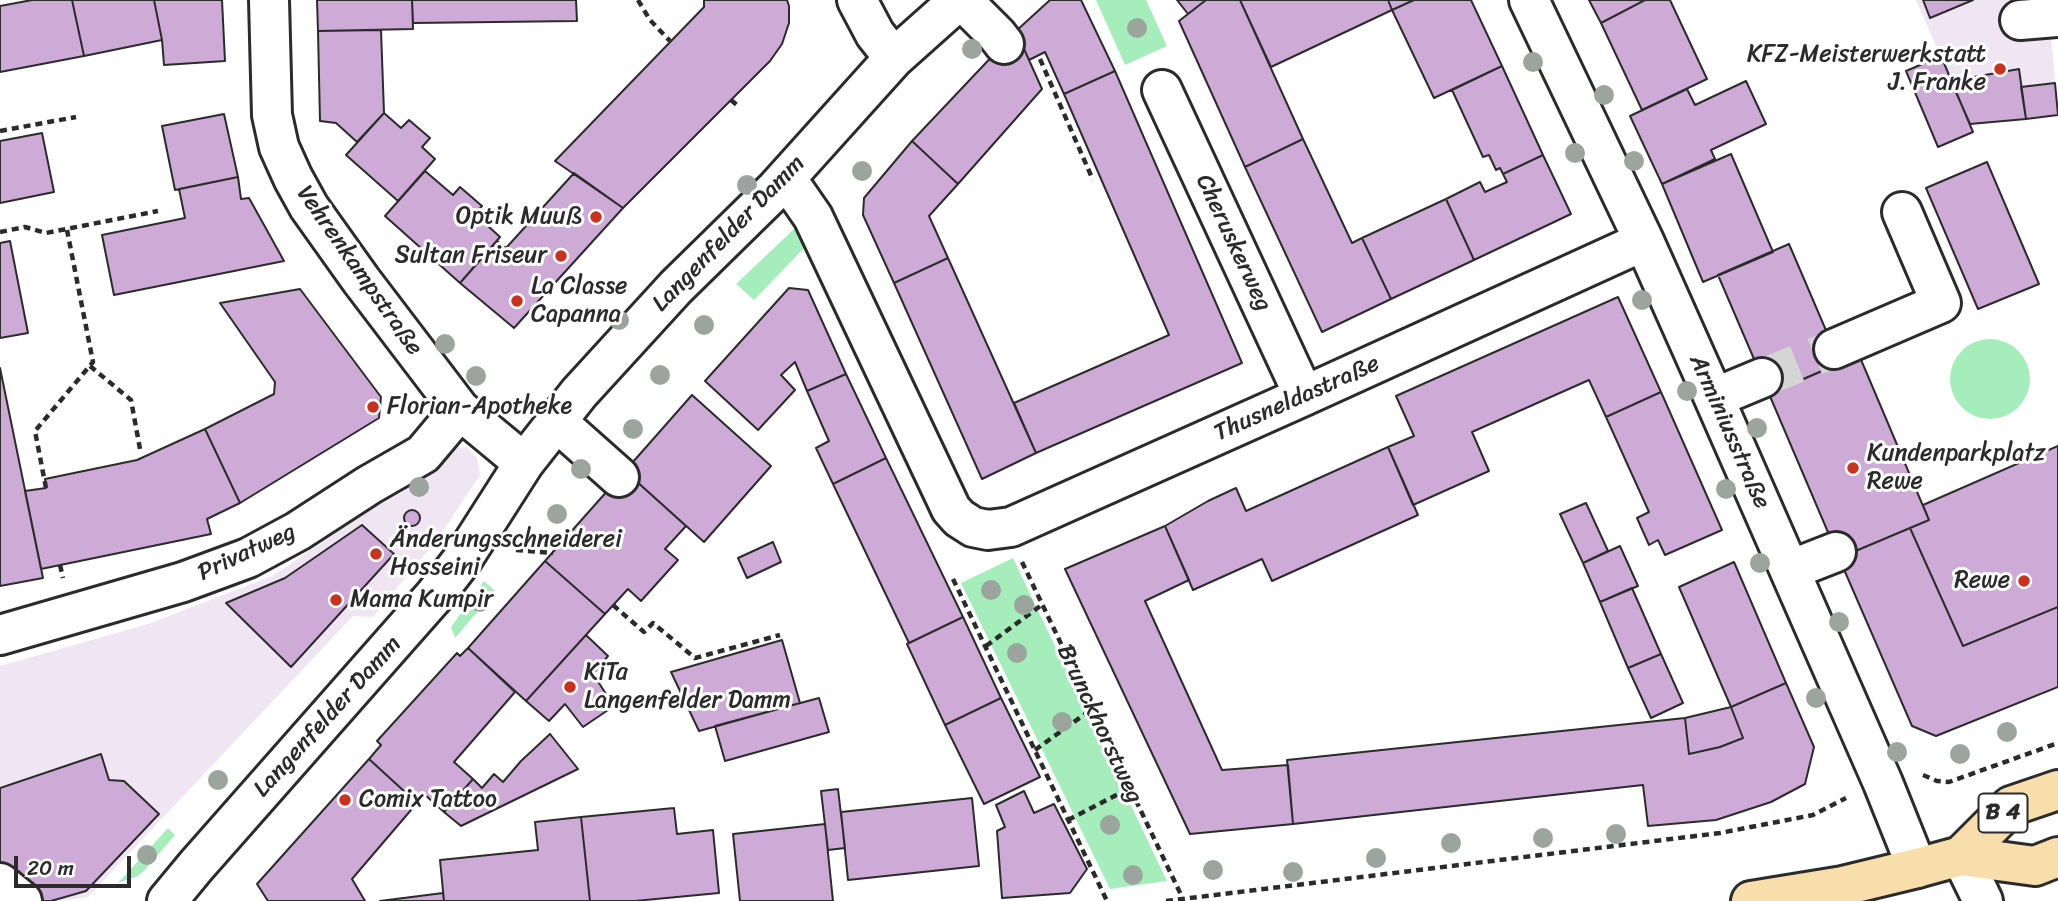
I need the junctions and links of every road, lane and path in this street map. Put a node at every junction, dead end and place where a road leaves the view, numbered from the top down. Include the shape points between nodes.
1 (269, 0) edge
2 (638, 0) edge
3 (857, 0) edge
4 (961, 0) edge
5 (1529, 0) edge
6 (2058, 17) edge
7 (2020, 20) dead end
8 (670, 41) dead end
9 (1021, 50) joint
10 (894, 58) junction
11 (1162, 90) dead end
12 (731, 100) dead end
13 (738, 106) dead end
14 (76, 117) dead end
15 (0, 131) edge
16 (786, 178) junction
17 (1093, 180) dead end
18 (158, 211) dead end
19 (1902, 212) dead end
20 (67, 230) junction
21 (0, 232) edge
22 (1644, 241) junction
23 (1833, 349) tunnel mouth
24 (90, 366) junction
25 (1762, 378) tunnel mouth
26 (1304, 396) junction
27 (1714, 398) junction
28 (460, 410) junction
29 (556, 421) junction
30 (140, 449) dead end
31 (524, 463) junction
32 (619, 477) dead end
33 (46, 488) dead end
34 (516, 550) dead end
35 (1836, 552) dead end
36 (552, 553) dead end
37 (1021, 559) dead end
38 (1790, 570) junction
39 (953, 579) dead end
40 (1043, 604) junction
41 (613, 606) dead end
42 (0, 635) edge
43 (780, 635) dead end
44 (986, 646) junction
45 (1093, 709) junction
46 (2058, 743) edge
47 (1035, 750) junction
48 (1918, 773) dead end
49 (1130, 788) junction
50 (2058, 790) edge
51 (1851, 796) dead end
52 (1068, 820) junction
53 (1961, 856) junction
54 (2058, 858) edge
55 (1917, 868) junction
56 (0, 883) edge
57 (198, 883) edge
58 (1183, 899) junction
59 (22, 901) edge
60 (167, 901) edge
61 (1107, 901) edge
62 (1166, 901) edge
63 (1751, 901) edge
64 (1983, 901) edge

1 - 28 street, Vehrenkampstraße via 272,115 286,165 346,260
2 - 8 path
3 - 10 street
4 - 9 street via 997,35
4 - 10 street, Langenfelder Damm
5 - 22 street, Arminiusstraße
6 - 7 street
9 - 17 path
10 - 16 street, Langenfelder Damm
11 - 26 street, Cheruskerweg
12 - 13 path
14 - 15 path
16 - 26 street, Thusneldastraße via 813,216 951,509 973,527 1011,527
16 - 29 street, Langenfelder Damm via 668,296
18 - 20 path
19 - 23 street via 1941,303
20 - 21 path via 46,233 25,227
20 - 24 path via 93,362
22 - 26 street, Thusneldastraße
22 - 27 street, Arminiusstraße
24 - 30 path via 131,400
24 - 33 path via 35,430
25 - 27 street
27 - 38 street, Arminiusstraße
28 - 31 street, Vehrenkampstraße
28 - 42 street, Privatweg via 423,454 248,558 183,582
29 - 31 street, Langenfelder Damm
29 - 32 street
31 - 57 street, Langenfelder Damm via 435,595
34 - 36 path
35 - 38 street
37 - 40 path, Brunckhorstweg
38 - 55 street, Arminiusstraße
39 - 44 path
40 - 44 path
40 - 45 path, Brunckhorstweg
41 - 43 path via 644,632 653,623 695,658
44 - 47 path
45 - 47 path
45 - 49 path, Brunckhorstweg
46 - 48 path via 1948,782
47 - 52 path
49 - 52 path
49 - 58 path, Brunckhorstweg
50 - 53 main road, B 4 via 2011,806
51 - 58 path via 1813,815 1720,834
52 - 61 path
53 - 54 main road, B 4 via 2035,866
53 - 55 main road, B 4
53 - 64 street
55 - 63 main road, B 4
56 - 59 street
57 - 60 street, Langenfelder Damm
58 - 62 path

